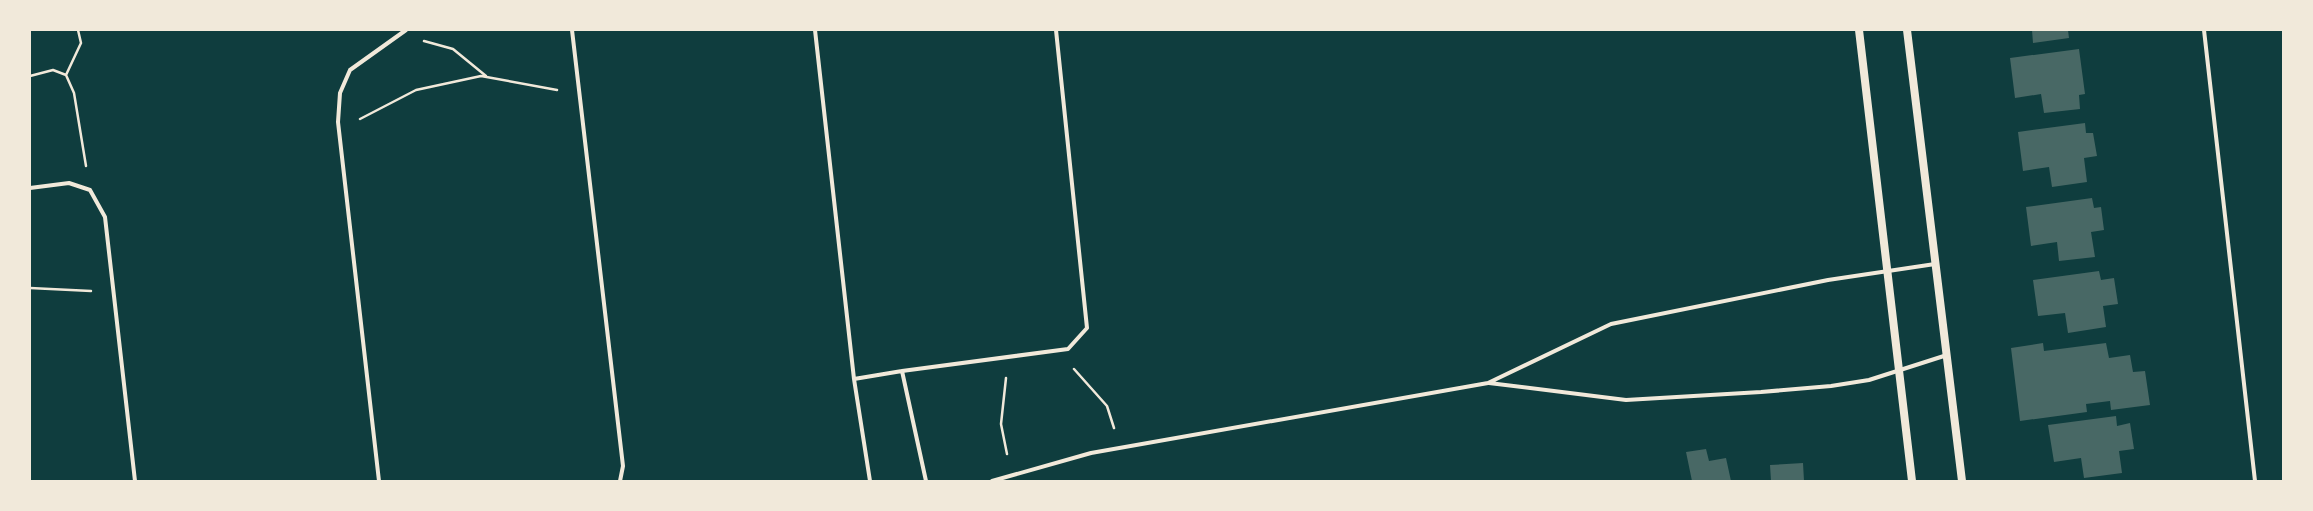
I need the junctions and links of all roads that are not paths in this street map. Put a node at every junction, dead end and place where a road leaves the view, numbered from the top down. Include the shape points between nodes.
1 (406, 30) edge
2 (572, 30) edge
3 (815, 30) edge
4 (1056, 30) edge
5 (1859, 30) edge
6 (1907, 30) edge
7 (2204, 30) edge
8 (30, 188) edge
9 (1935, 264) junction
10 (1888, 270) junction
11 (1947, 355) junction
12 (902, 371) junction
13 (1900, 371) junction
14 (854, 379) junction
15 (1488, 383) junction
16 (135, 481) edge
17 (379, 481) edge
18 (620, 481) edge
19 (870, 481) edge
20 (926, 481) edge
21 (992, 481) edge
22 (1912, 481) edge
23 (1962, 481) edge
24 (2255, 481) edge

1 - 17 street via 350,70 340,93 339,131
2 - 18 street via 623,466
3 - 14 street
4 - 12 street via 1087,328 1068,349
5 - 10 main road
6 - 9 main road
7 - 24 street
8 - 16 street via 69,183 90,190 105,217
9 - 10 street
9 - 11 main road
10 - 13 main road
10 - 15 street via 1611,324
11 - 13 street
11 - 23 main road
12 - 14 street
12 - 20 street
13 - 15 street via 1869,380 1831,386 1626,400
13 - 22 main road
14 - 19 street
15 - 21 street via 1091,453

